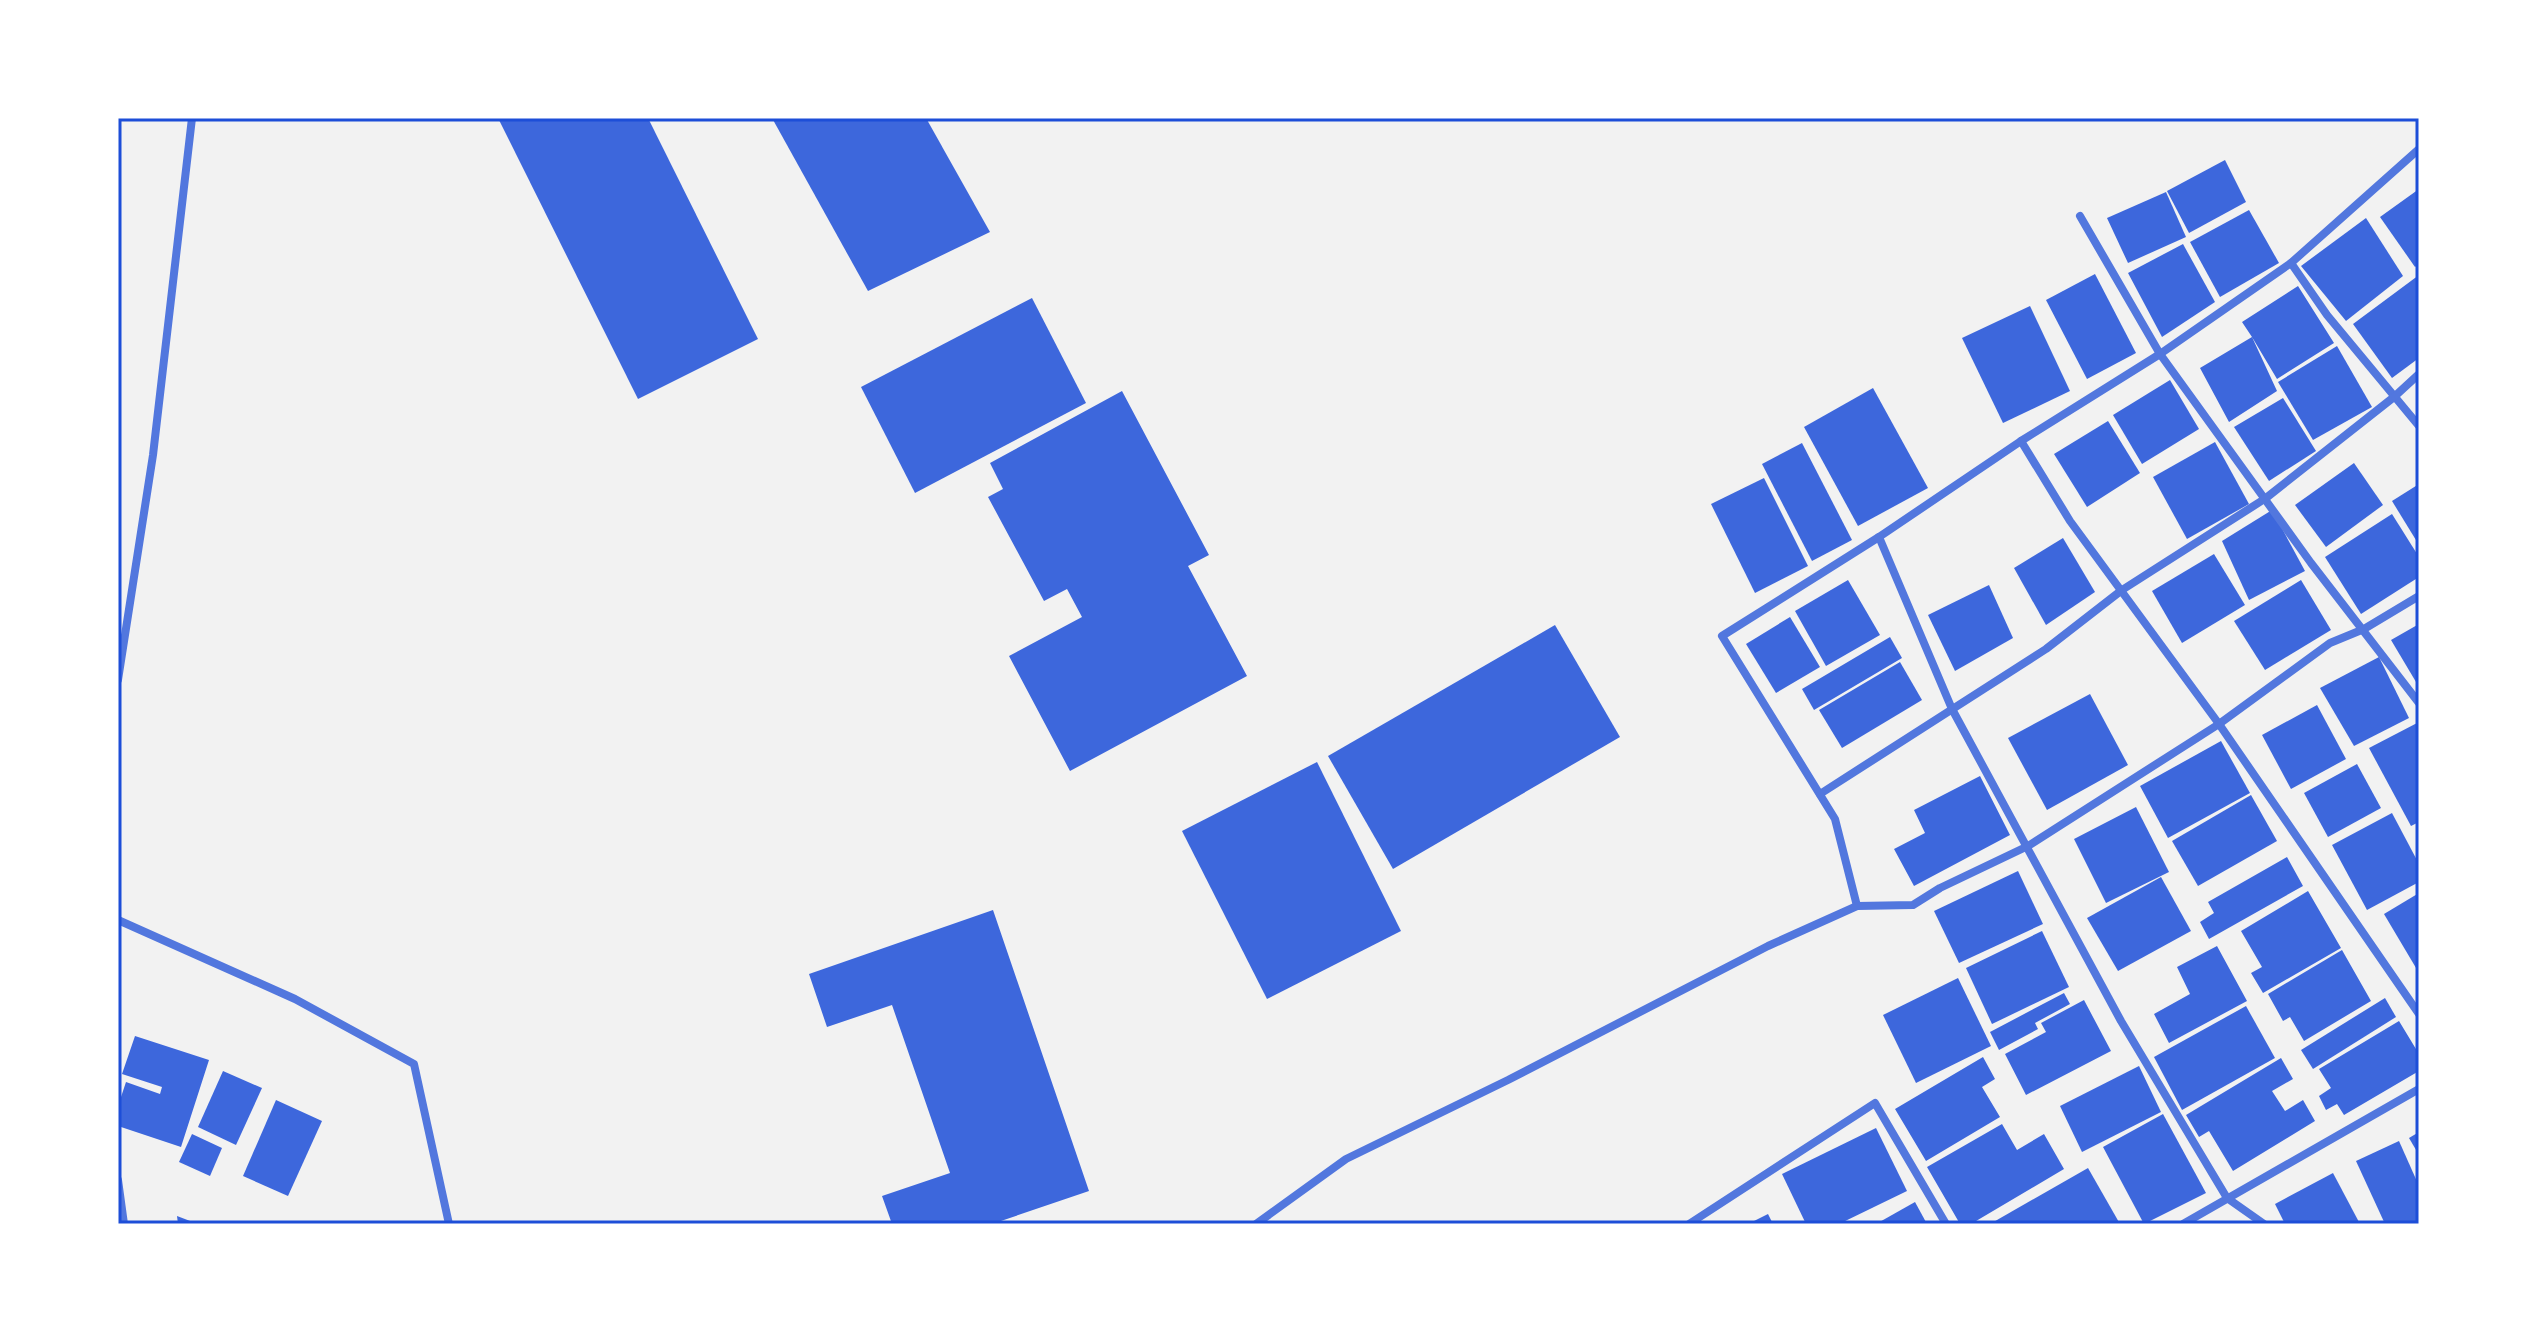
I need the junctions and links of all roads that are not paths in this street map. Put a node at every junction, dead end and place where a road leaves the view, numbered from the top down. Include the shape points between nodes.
1 (192, 118) edge
2 (2419, 149) edge
3 (2080, 216) dead end
4 (2291, 263) junction
5 (2160, 354) junction
6 (2419, 374) edge
7 (2394, 397) junction
8 (2419, 426) edge
9 (2021, 441) junction
10 (2266, 498) junction
11 (1879, 537) junction
12 (2122, 590) junction
13 (2419, 596) edge
14 (2364, 629) junction
15 (118, 680) edge
16 (2419, 703) edge
17 (1952, 709) junction
18 (2219, 724) junction
19 (1820, 794) junction
20 (2028, 846) junction
21 (1857, 906) junction
22 (118, 920) edge
23 (2419, 1014) edge
24 (2419, 1089) edge
25 (118, 1180) edge
26 (2227, 1198) junction
27 (124, 1224) edge
28 (449, 1224) edge
29 (1256, 1224) edge
30 (1689, 1224) edge
31 (1946, 1224) edge
32 (2183, 1224) edge
33 (2264, 1224) edge

1 - 15 street via 153,455
2 - 4 street
3 - 5 street
4 - 5 street
4 - 7 street
5 - 9 street
5 - 10 street
6 - 7 street
7 - 8 street
7 - 10 street
9 - 11 street
9 - 12 street via 2070,521
10 - 12 street
10 - 14 street
11 - 17 street
11 - 19 street via 1722,636
12 - 17 street via 2046,649
12 - 18 street
13 - 14 street
14 - 16 street
14 - 18 street via 2330,643
17 - 19 street
17 - 20 street
18 - 20 street
18 - 23 street
19 - 21 street via 1835,819
20 - 21 street via 1913,905
20 - 26 street via 2121,1021
21 - 29 street via 1346,1159
22 - 28 street via 295,999 414,1064
24 - 26 street
25 - 27 street
26 - 32 street
26 - 33 street
30 - 31 street via 1875,1103

